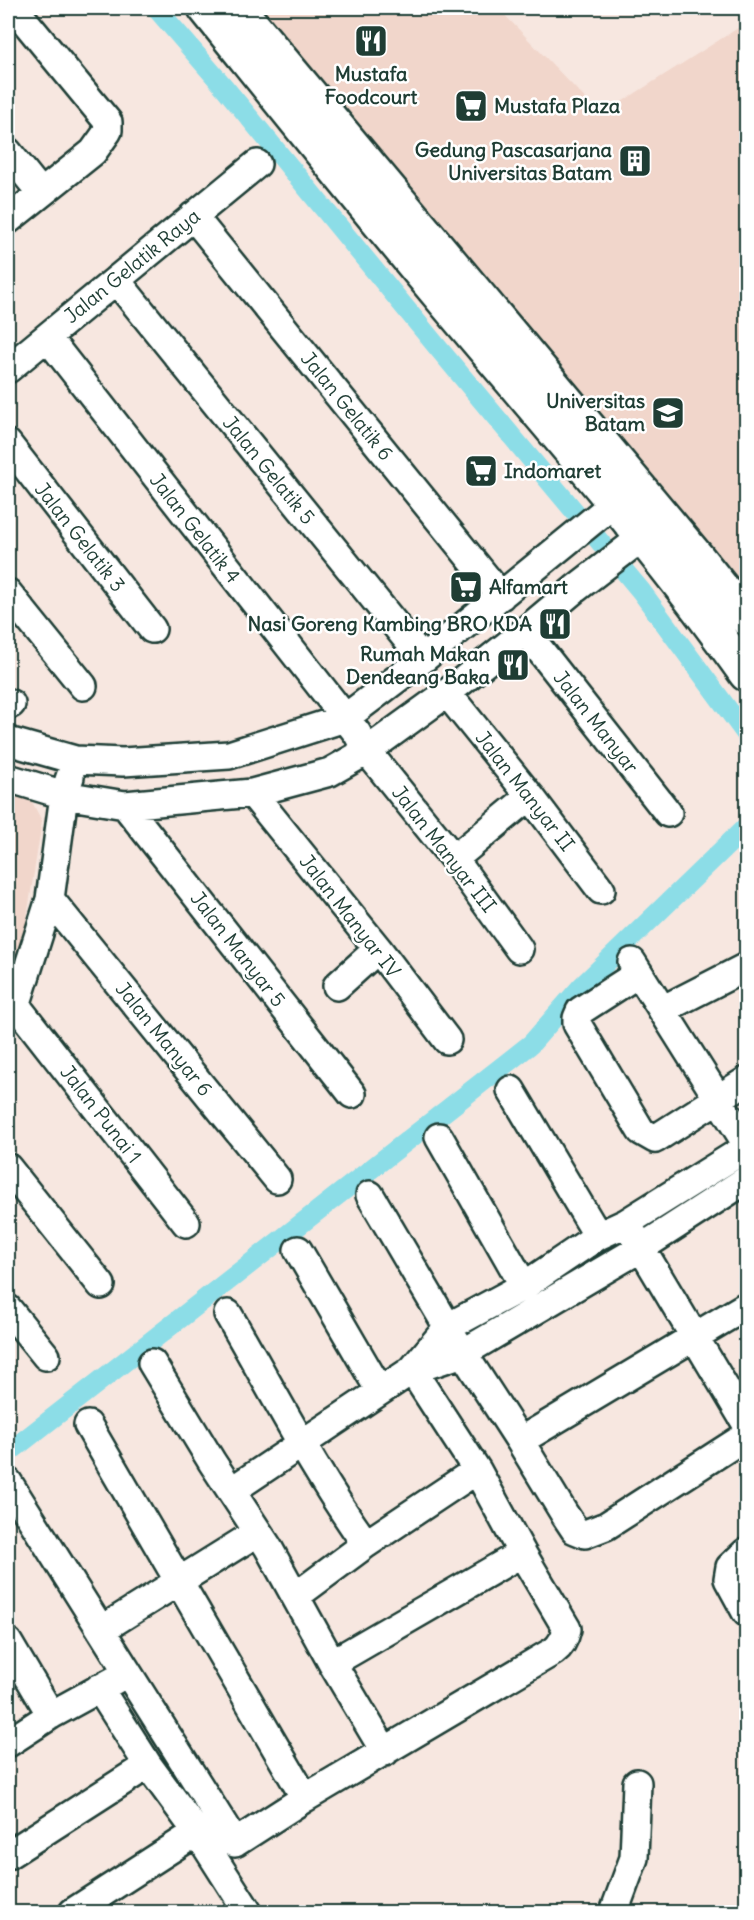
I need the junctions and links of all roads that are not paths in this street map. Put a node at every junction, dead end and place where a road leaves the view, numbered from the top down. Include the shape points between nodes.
1 (14, 8) edge
2 (205, 8) edge
3 (238, 8) edge
4 (8, 152) edge
5 (257, 164) dead end
6 (41, 193) junction
7 (193, 216) junction
8 (8, 220) edge
9 (116, 280) junction
10 (47, 337) junction
11 (8, 369) edge
12 (8, 444) edge
13 (595, 519) junction
14 (624, 552) junction
15 (8, 593) edge
16 (501, 596) junction
17 (747, 618) edge
18 (152, 629) dead end
19 (525, 631) junction
20 (423, 659) junction
21 (747, 674) edge
22 (83, 686) dead end
23 (447, 693) junction
24 (345, 718) junction
25 (8, 741) edge
26 (367, 751) junction
27 (75, 760) junction
28 (8, 778) edge
29 (252, 793) junction
30 (64, 795) junction
31 (530, 796) junction
32 (125, 805) junction
33 (668, 813) dead end
34 (454, 859) junction
35 (601, 890) dead end
36 (50, 899) junction
37 (378, 949) junction
38 (519, 949) dead end
39 (744, 968) dead end
40 (337, 986) dead end
41 (10, 1005) edge
42 (662, 1010) junction
43 (447, 1040) dead end
44 (747, 1082) edge
45 (511, 1090) dead end
46 (352, 1094) dead end
47 (718, 1099) junction
48 (439, 1137) dead end
49 (747, 1143) edge
50 (747, 1148) edge
51 (8, 1168) edge
52 (277, 1179) dead end
53 (747, 1180) edge
54 (370, 1195) dead end
55 (186, 1223) dead end
56 (626, 1223) junction
57 (598, 1236) junction
58 (642, 1248) junction
59 (298, 1250) dead end
60 (101, 1285) dead end
61 (524, 1286) junction
62 (747, 1306) edge
63 (8, 1309) edge
64 (228, 1314) dead end
65 (448, 1327) junction
66 (694, 1336) junction
67 (463, 1353) junction
68 (46, 1356) dead end
69 (152, 1363) dead end
70 (412, 1370) junction
71 (380, 1391) junction
72 (747, 1423) edge
73 (88, 1425) dead end
74 (747, 1436) edge
75 (520, 1441) junction
76 (302, 1444) junction
77 (477, 1470) junction
78 (8, 1482) edge
79 (231, 1491) junction
80 (258, 1533) junction
81 (366, 1544) junction
82 (747, 1552) edge
83 (522, 1553) junction
84 (180, 1581) junction
85 (296, 1596) junction
86 (747, 1612) edge
87 (101, 1630) junction
88 (12, 1658) edge
89 (332, 1663) junction
90 (128, 1673) junction
91 (99, 1688) junction
92 (51, 1715) junction
93 (8, 1743) edge
94 (385, 1752) junction
95 (148, 1765) junction
96 (637, 1783) dead end
97 (305, 1798) junction
98 (196, 1832) junction
99 (8, 1856) edge
100 (242, 1910) edge
101 (73, 1912) edge
102 (614, 1912) edge

1 - 6 street via 108,122 108,131 93,152
2 - 13 main road via 514,382
3 - 17 main road
4 - 6 street
5 - 7 street, Jalan Gelatik Raya
6 - 8 street
7 - 9 street, Jalan Gelatik Raya
7 - 16 street, Jalan Gelatik 6
9 - 10 street, Jalan Gelatik Raya
9 - 20 street, Jalan Gelatik 5
10 - 11 street, Jalan Gelatik Raya
10 - 24 street, Jalan Gelatik 4
12 - 18 street, Jalan Gelatik 3
13 - 14 main road
13 - 16 street
14 - 19 street
14 - 21 main road via 723,641
15 - 22 street
16 - 20 street
19 - 23 street
19 - 33 street, Jalan Manyar
20 - 24 street
23 - 26 street
23 - 31 street, Jalan Manyar II
24 - 26 street, Jalan Gelatik 4
24 - 27 street via 229,755 123,762
25 - 27 street
26 - 29 street via 330,772
26 - 34 street, Jalan Manyar III
27 - 30 street
28 - 30 street
29 - 32 street
29 - 37 street, Jalan Manyar IV
30 - 32 street
30 - 36 street
31 - 34 street
31 - 35 street, Jalan Manyar II
32 - 46 street, Jalan Manyar 5
34 - 38 street, Jalan Manyar III
36 - 41 street
36 - 52 street, Jalan Manyar 6
37 - 40 street
37 - 43 street, Jalan Manyar IV
39 - 42 street
41 - 55 street, Jalan Punai 1
42 - 47 street
42 - 47 street via 635,968 580,1011 577,1024 641,1131 655,1139
44 - 47 street
45 - 57 street
47 - 49 street
48 - 61 street
50 - 56 street
51 - 60 street
53 - 58 street
54 - 65 street
56 - 57 street
56 - 58 street
57 - 61 street
58 - 66 street
58 - 67 street
59 - 71 street
61 - 65 street
62 - 66 street
63 - 68 street
64 - 76 street
65 - 67 street
65 - 70 street
66 - 72 street
66 - 75 street
67 - 70 street
67 - 75 street
69 - 79 street
70 - 71 street
70 - 77 street
71 - 76 street
73 - 84 street
74 - 75 street via 606,1526 585,1534 576,1530 564,1515
76 - 79 street
76 - 81 street
77 - 81 street
77 - 83 street
78 - 87 street
79 - 80 street
80 - 84 street
80 - 85 street
81 - 85 street
82 - 86 street via 728,1572 728,1579
83 - 89 street
83 - 94 street via 567,1629 560,1646
84 - 87 street
84 - 97 street
85 - 89 street
87 - 90 street
88 - 92 street
89 - 94 street
90 - 91 street
90 - 97 street via 236,1843
91 - 92 street
91 - 95 street
92 - 93 street
94 - 97 street
95 - 98 street
95 - 99 street
96 - 102 street via 634,1858
98 - 100 street
98 - 101 street

